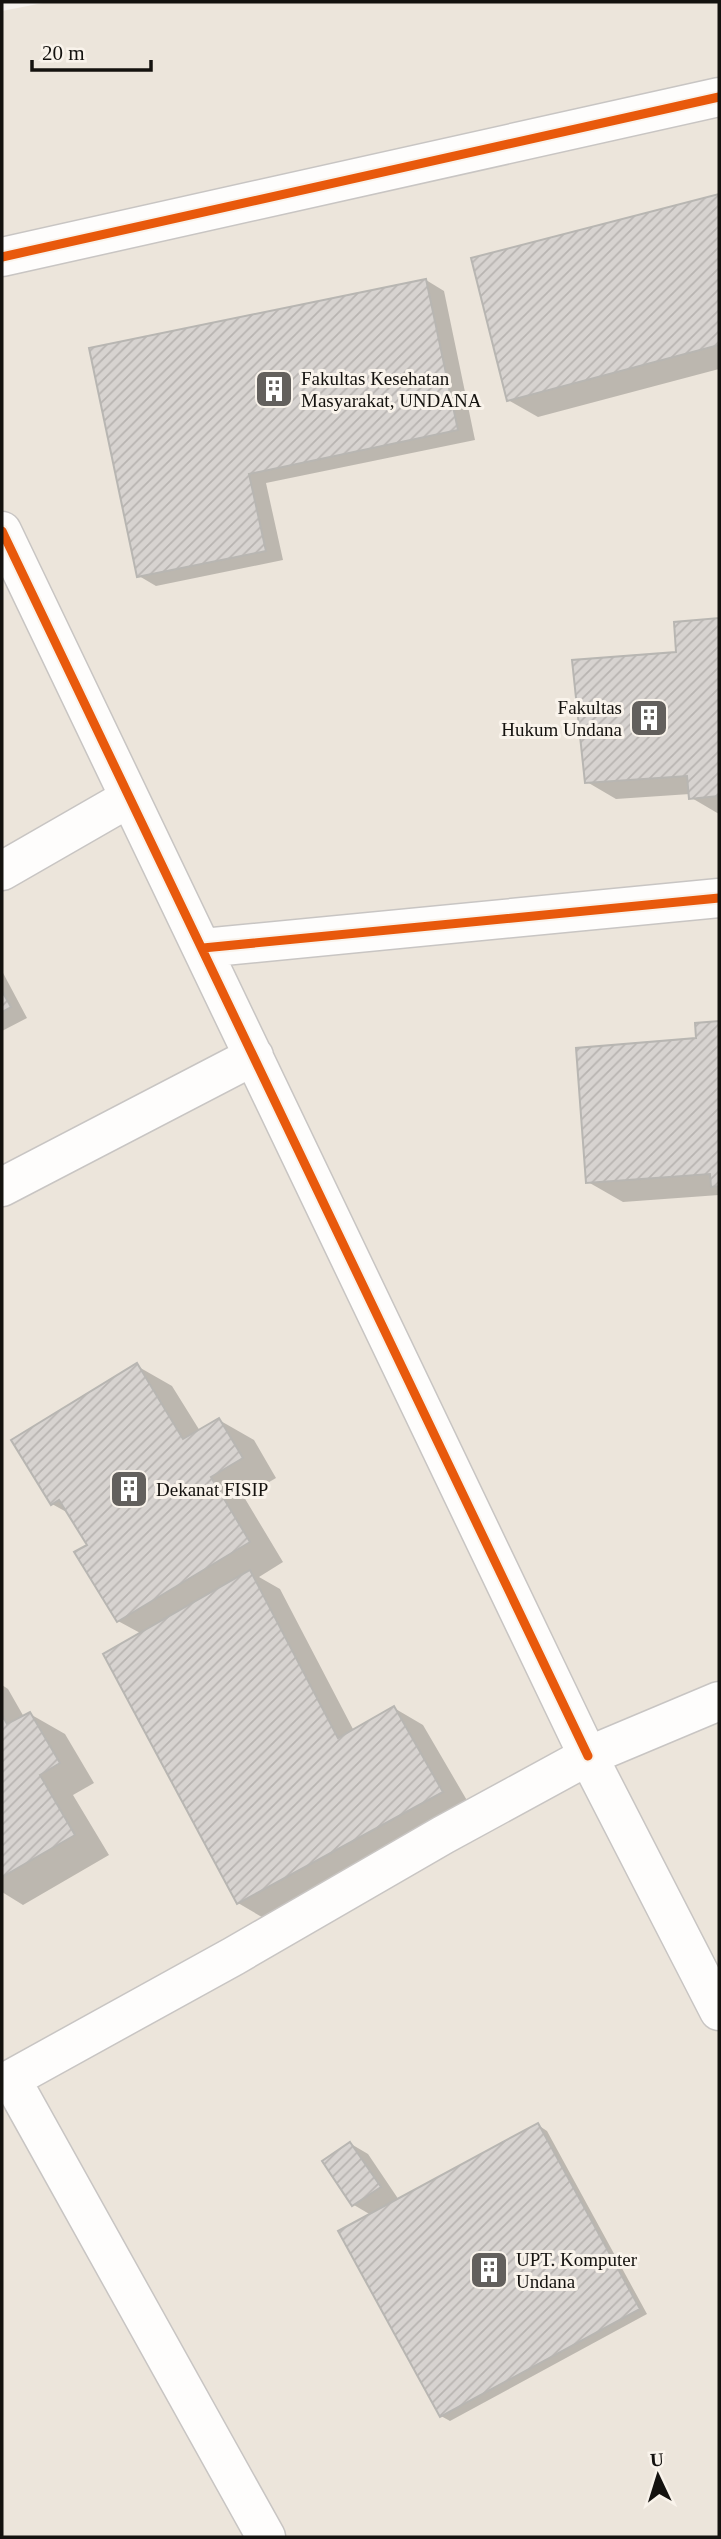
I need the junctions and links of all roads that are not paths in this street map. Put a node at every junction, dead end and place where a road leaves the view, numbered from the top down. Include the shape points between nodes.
1 (719, 97) edge
2 (2, 257) edge
3 (2, 531) edge
4 (129, 798) junction
5 (2, 870) edge
6 (719, 898) edge
7 (203, 948) junction
8 (254, 1056) junction
9 (2, 1187) edge
10 (719, 1701) edge
11 (588, 1756) junction
12 (719, 2011) edge
13 (6, 2082) edge
14 (266, 2537) edge

1 - 2 street
3 - 4 street
4 - 5 street
4 - 7 street
6 - 7 street
7 - 8 street
8 - 9 street
8 - 11 street
10 - 11 street
11 - 12 street
11 - 13 street
13 - 14 street

